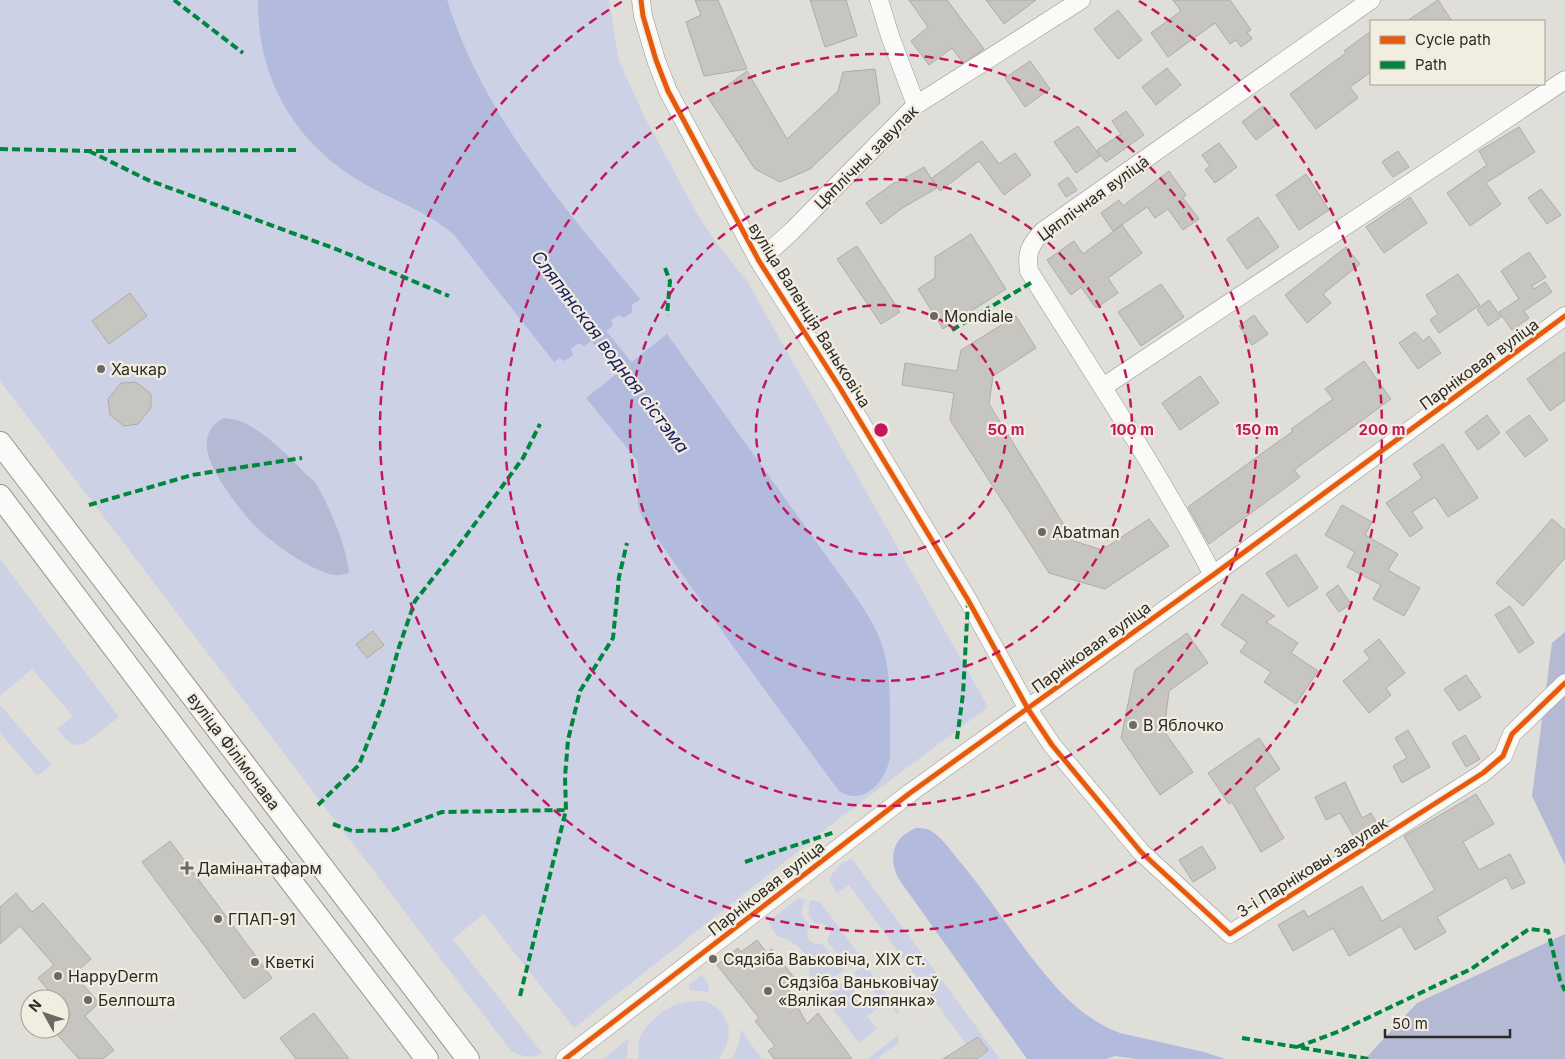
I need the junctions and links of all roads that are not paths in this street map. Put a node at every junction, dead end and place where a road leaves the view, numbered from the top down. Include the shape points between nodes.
1 (641, 0) edge
2 (879, 0) edge
3 (1082, 0) edge
4 (1371, 0) edge
5 (1565, 80) edge
6 (916, 105) junction
7 (759, 261) junction
8 (1565, 316) edge
9 (1103, 387) junction
10 (0, 443) edge
11 (32, 485) junction
12 (3, 500) edge
13 (1213, 575) junction
14 (1565, 683) edge
15 (1028, 709) junction
16 (266, 794) junction
17 (240, 814) junction
18 (427, 1059) edge
19 (468, 1059) edge
20 (565, 1059) edge

1 - 7 street, вуліца Валенція Ваньковіча via 656,60 668,91
2 - 6 street
3 - 6 street, Цяплічны завулак
4 - 9 street, Цяплічная вуліца via 1034,240 1027,259 1029,271
5 - 9 street
6 - 7 street, Цяплічны завулак
7 - 15 street, вуліца Валенція Ваньковіча via 968,600
8 - 13 street, Парніковая вуліца
9 - 13 street, Цяплічная вуліца
10 - 11 main road, вуліца Філімонава
11 - 12 main road
11 - 16 main road, вуліца Філімонава
12 - 17 main road, вуліца Філімонава
13 - 15 street, Парніковая вуліца
14 - 15 street, 3-і Парніковы завулак via 1512,734 1503,756 1483,773 1230,934 1140,852 1052,745
15 - 20 street, Парніковая вуліца via 910,793
16 - 17 main road
16 - 19 main road, вуліца Філімонава
17 - 18 main road, вуліца Філімонава

